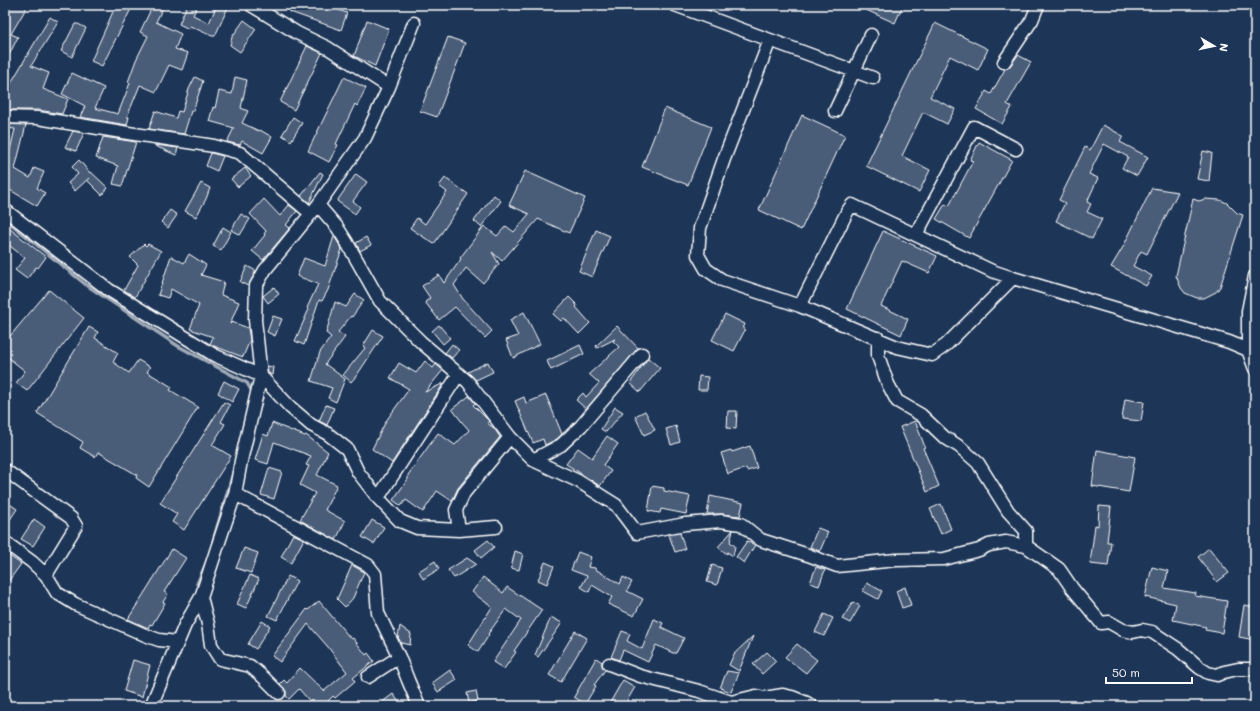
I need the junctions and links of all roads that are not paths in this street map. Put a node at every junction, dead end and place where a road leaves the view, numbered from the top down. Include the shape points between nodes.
1 (251, 5) edge
2 (675, 5) edge
3 (1038, 5) edge
4 (414, 23) dead end
5 (871, 35) dead end
6 (770, 40) junction
7 (1004, 62) dead end
8 (854, 72) junction
9 (873, 78) dead end
10 (389, 87) junction
11 (835, 111) dead end
12 (5, 117) edge
13 (1016, 149) dead end
14 (314, 209) junction
15 (5, 210) edge
16 (916, 236) junction
17 (1255, 276) edge
18 (1013, 278) junction
19 (800, 306) junction
20 (878, 338) junction
21 (1248, 350) junction
22 (642, 354) dead end
23 (1255, 369) edge
24 (459, 374) junction
25 (261, 376) junction
26 (510, 437) junction
27 (533, 460) junction
28 (5, 470) edge
29 (235, 494) junction
30 (378, 498) junction
31 (496, 528) dead end
32 (459, 530) junction
33 (5, 542) edge
34 (1026, 546) junction
35 (46, 575) junction
36 (201, 597) junction
37 (178, 642) junction
38 (399, 657) junction
39 (609, 664) dead end
40 (1255, 669) edge
41 (368, 677) dead end
42 (279, 693) dead end
43 (151, 706) edge
44 (420, 706) edge
45 (811, 706) edge

1 - 10 street via 328,48
2 - 6 street
3 - 7 street via 1032,20
4 - 10 street
5 - 8 street
6 - 8 street
6 - 19 street via 700,228 698,255 706,269 722,280
8 - 9 street
8 - 11 street
10 - 14 street via 365,138
12 - 14 street via 38,118 214,146 240,153
13 - 16 street via 974,127
14 - 24 street via 337,227 380,301 420,342
14 - 25 street via 265,270 256,286 255,320
15 - 25 street via 109,290 214,355
16 - 18 street
16 - 19 street via 852,205 846,212
17 - 21 street via 1248,311
18 - 20 street via 946,345 932,355 897,347
18 - 21 street via 1229,342
19 - 20 street
20 - 34 street via 878,356 897,400 921,415 944,437 978,463 1008,511 1026,531
21 - 23 street
22 - 27 street via 581,426 561,445
24 - 26 street
24 - 30 street
25 - 29 street
25 - 30 street via 311,425 347,449 358,472
26 - 27 street
26 - 32 street via 464,493 456,510
27 - 34 street via 578,481 616,506 637,533 685,524 721,521 741,524 761,540 837,566 896,560 944,559 1006,542
28 - 35 street via 71,518 76,526
29 - 36 street
29 - 38 street via 368,565 375,574 378,613
30 - 32 street via 400,521 417,528
31 - 32 street
33 - 35 street
34 - 40 street via 1059,568 1101,623 1109,622 1133,632 1152,632 1208,673 1217,675
35 - 37 street via 57,594 75,604 159,640
36 - 37 street
36 - 42 street via 211,645 220,659 250,666
37 - 43 street
38 - 41 street
38 - 44 street
39 - 45 street via 640,676 731,702 756,696 764,698 783,695

